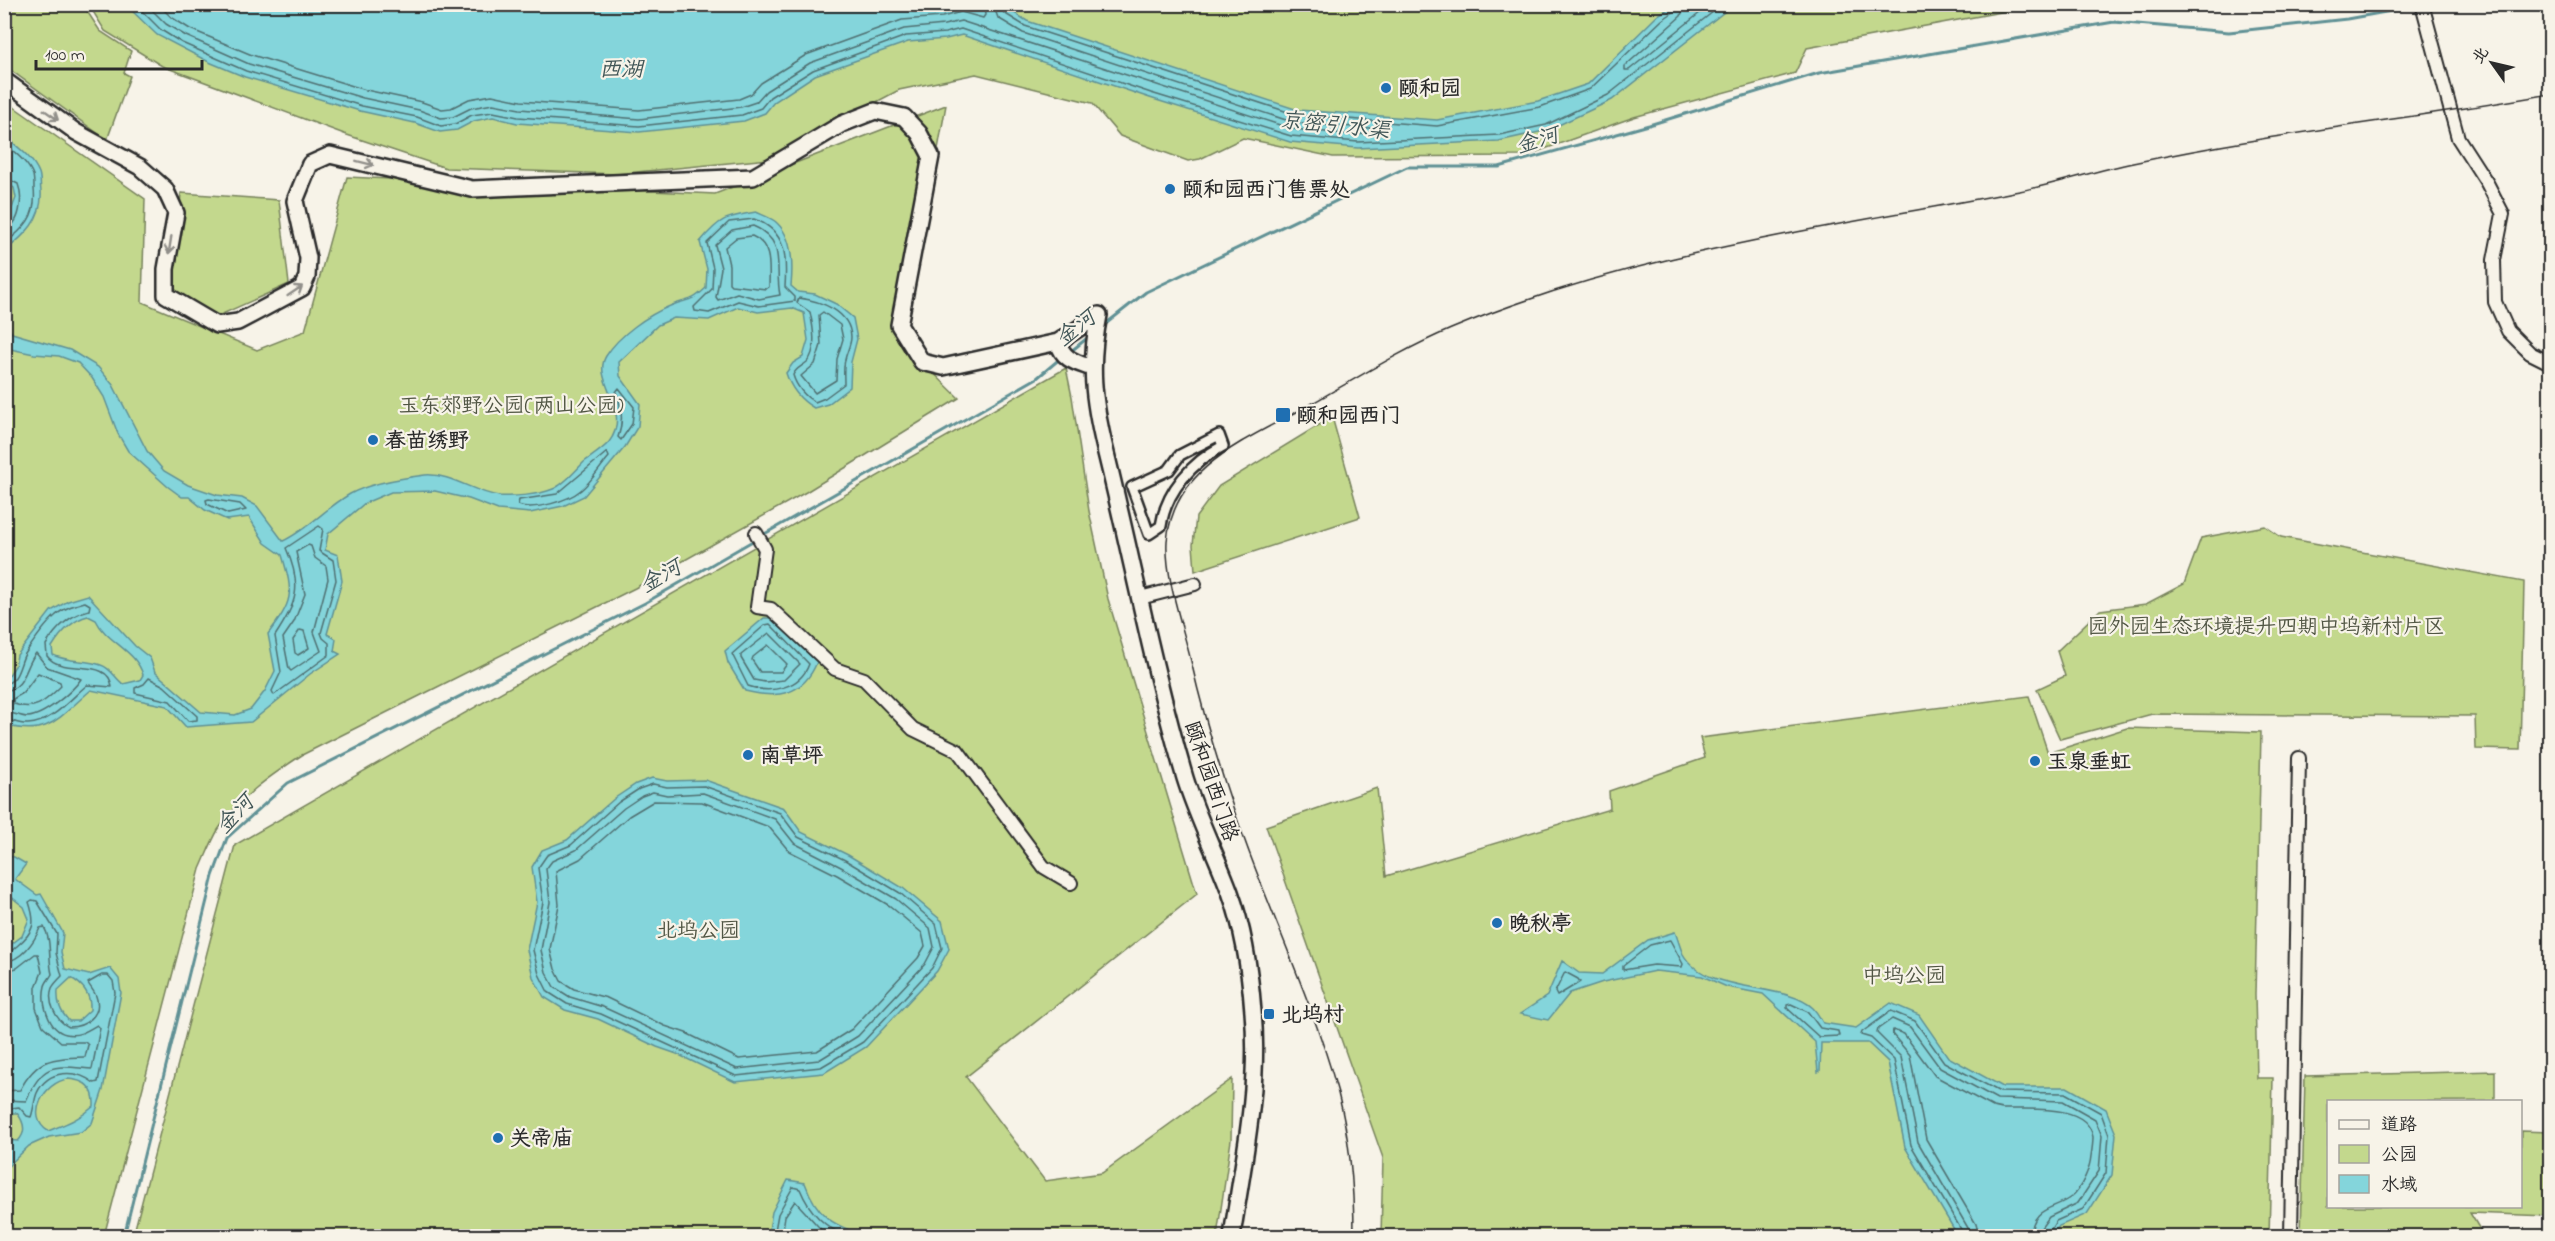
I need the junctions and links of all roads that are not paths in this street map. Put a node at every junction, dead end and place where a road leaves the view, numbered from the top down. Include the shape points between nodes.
1 (2423, 9) edge
2 (4, 80) edge
3 (1062, 351) junction
4 (2550, 363) edge
5 (1092, 368) junction
6 (1132, 487) joint
7 (758, 536) dead end
8 (1195, 584) dead end
9 (1140, 598) junction
10 (2299, 758) dead end
11 (1071, 883) dead end
12 (1232, 1236) edge
13 (2291, 1236) edge

1 - 4 street via 2458,138 2503,214 2494,260 2495,302 2508,331 2530,353
2 -> 3 street via 76,132 140,167 165,189 176,213 166,269 166,295 217,325 238,322 302,288 308,258 295,201 310,164 330,155 472,189 753,177 842,124 875,111 904,117 932,156 899,326 922,362 943,367
3 - 5 street
3 - 5 street, 颐和园西门路 via 1099,315
5 - 9 street, 颐和园西门路 via 1097,415
6 - 6 street via 1149,534 1161,526 1167,503 1183,479 1205,456 1223,446 1219,435 1180,455 1169,470
7 - 11 street via 765,549 758,607 771,609 835,669 864,679 913,729 958,751 1044,867
8 - 9 street
9 - 12 street, 颐和园西门路 via 1186,782 1230,895 1249,972 1253,1075
10 - 13 street

